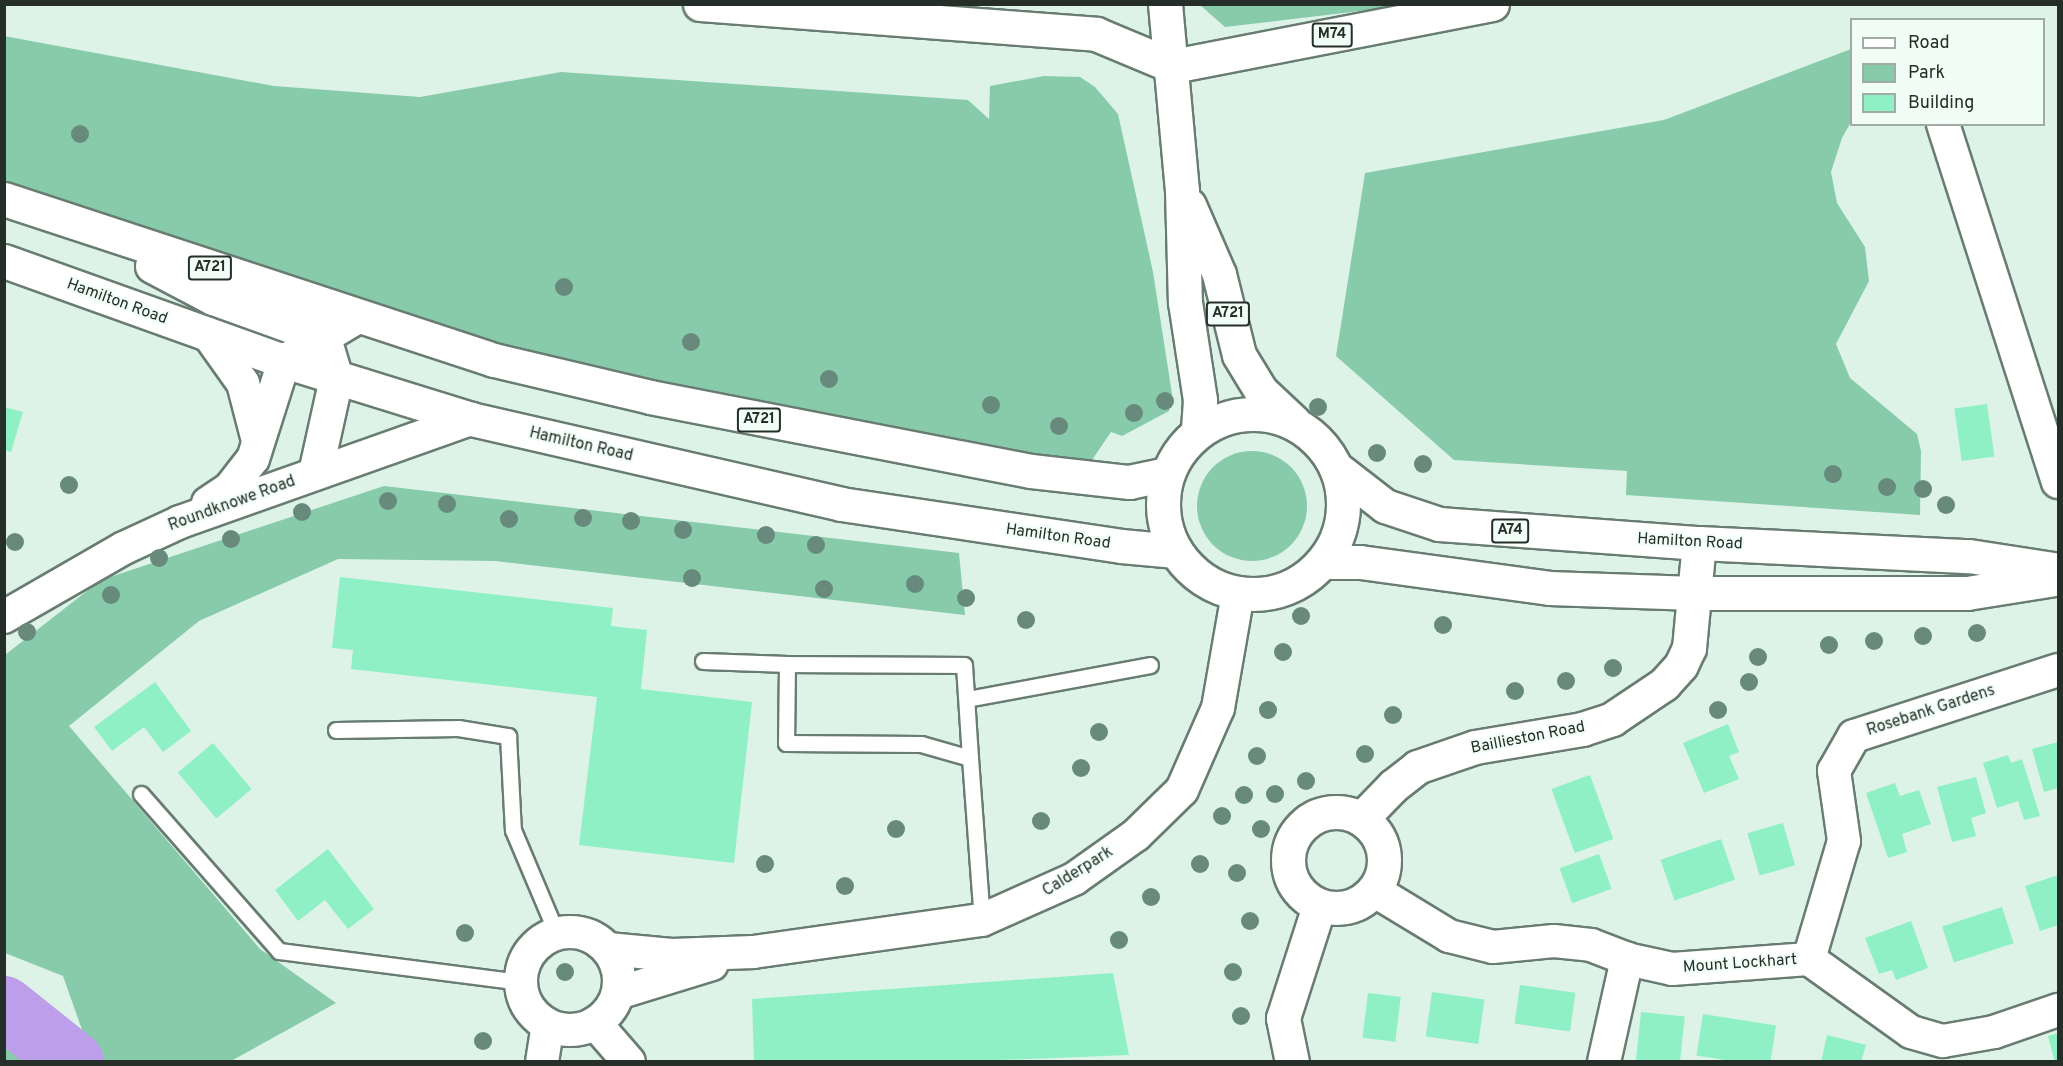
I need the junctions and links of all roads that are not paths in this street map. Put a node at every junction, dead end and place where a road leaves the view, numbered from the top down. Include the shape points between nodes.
1 (700, 4) edge
2 (1165, 4) edge
3 (1492, 4) edge
4 (1173, 66) junction
5 (1944, 126) edge
6 (1182, 190) junction
7 (4, 199) edge
8 (63, 219) junction
9 (4, 261) edge
10 (358, 317) junction
11 (208, 334) junction
12 (324, 338) junction
13 (284, 361) junction
14 (336, 378) junction
15 (471, 418) junction
16 (1297, 425) junction
17 (1198, 432) junction
18 (258, 445) junction
19 (1336, 468) junction
20 (315, 473) junction
21 (1167, 474) junction
22 (2058, 482) edge
23 (180, 522) junction
24 (1699, 543) junction
25 (1176, 551) junction
26 (1322, 562) junction
27 (2058, 570) edge
28 (2058, 578) edge
29 (1695, 592) junction
30 (1238, 593) junction
31 (4, 617) edge
32 (704, 661) dead end
33 (787, 664) junction
34 (1150, 666) dead end
35 (2058, 670) edge
36 (967, 699) junction
37 (336, 730) dead end
38 (970, 758) junction
39 (141, 794) dead end
40 (1362, 818) junction
41 (1375, 891) junction
42 (1319, 906) junction
43 (982, 920) junction
44 (557, 934) junction
45 (608, 949) junction
46 (753, 952) junction
47 (1627, 959) junction
48 (1809, 959) junction
49 (520, 982) junction
50 (618, 993) junction
51 (2058, 1010) edge
52 (596, 1024) junction
53 (548, 1025) junction
54 (1940, 1051) edge
55 (542, 1062) edge
56 (629, 1062) edge
57 (1292, 1062) edge
58 (1604, 1062) edge

1 - 4 main road via 1096,34
2 - 4 main road, A721
3 - 4 main road, M74
4 - 6 main road, A721
5 - 22 street
6 - 16 main road, A721 via 1220,274 1239,355 1261,391
6 - 17 main road, A721 via 1185,302 1200,400
7 - 8 main road, A721
8 - 10 main road, A721
8 - 12 main road via 213,298
9 - 11 main road, Hamilton Road
10 - 12 street
10 - 21 main road, A721 via 494,360 824,434 1031,471 1129,482
11 - 13 main road, Hamilton Road
11 - 18 street via 243,383
12 - 13 street
12 - 14 main road
13 - 14 main road, Hamilton Road
13 - 18 street
14 - 15 main road, Hamilton Road
14 - 20 main road
15 - 20 street, Roundknowe Road
15 - 25 main road, Hamilton Road via 841,504
16 - 17 main road, A721 via 1267,414 1242,414
16 - 19 main road, A721 via 1327,451
17 - 21 main road, A721 via 1182,448
18 - 23 street via 253,459 230,488
19 - 24 main road, Hamilton Road / A74 via 1385,506 1439,524
19 - 26 main road, A721 via 1343,492 1342,520 1333,546
20 - 23 street, Roundknowe Road
21 - 25 main road, A721 via 1165,524
23 - 31 street, Roundknowe Road via 124,548
24 - 27 main road, Hamilton Road / A74 via 1969,556
24 - 29 main road, Baillieston Road
25 - 30 main road, A721 via 1195,573
26 - 29 main road via 1360,562 1549,588
26 - 30 main road, A721 via 1296,583 1273,592
28 - 29 main road via 1967,593
29 - 40 main road, Baillieston Road via 1689,648 1681,665 1641,702 1582,729 1444,755 1417,767
30 - 43 street, Calderpark via 1218,708 1182,790 1136,835 1074,879
32 - 33 lane
33 - 36 lane via 964,665
33 - 38 lane via 786,743 921,744
34 - 36 lane
35 - 48 street, Rosebank Gardens via 1854,736 1834,771 1844,841
36 - 38 lane
37 - 44 lane via 458,728 508,736 513,830
38 - 43 lane
39 - 49 lane via 279,951
40 - 41 main road via 1381,840 1385,864
40 - 42 main road via 1337,811 1313,816 1299,828 1288,847 1288,871 1295,888
41 - 42 main road via 1349,908
41 - 47 street, Mount Lockhart via 1449,936 1493,947 1554,941 1591,945
42 - 57 main road via 1283,1018
43 - 46 street, Calderpark
44 - 45 street via 583,933
44 - 49 street via 537,944 526,957
45 - 46 street, Calderpark via 672,955
45 - 50 street via 618,968
46 - 50 street, Calderpark
47 - 48 street, Mount Lockhart via 1672,969
47 - 58 street
48 - 54 street, Mount Lockhart
49 - 53 street via 525,1004 535,1018
50 - 52 street via 611,1009
51 - 54 street, Mount Lockhart
52 - 53 street via 580,1030
52 - 56 street
53 - 55 street

